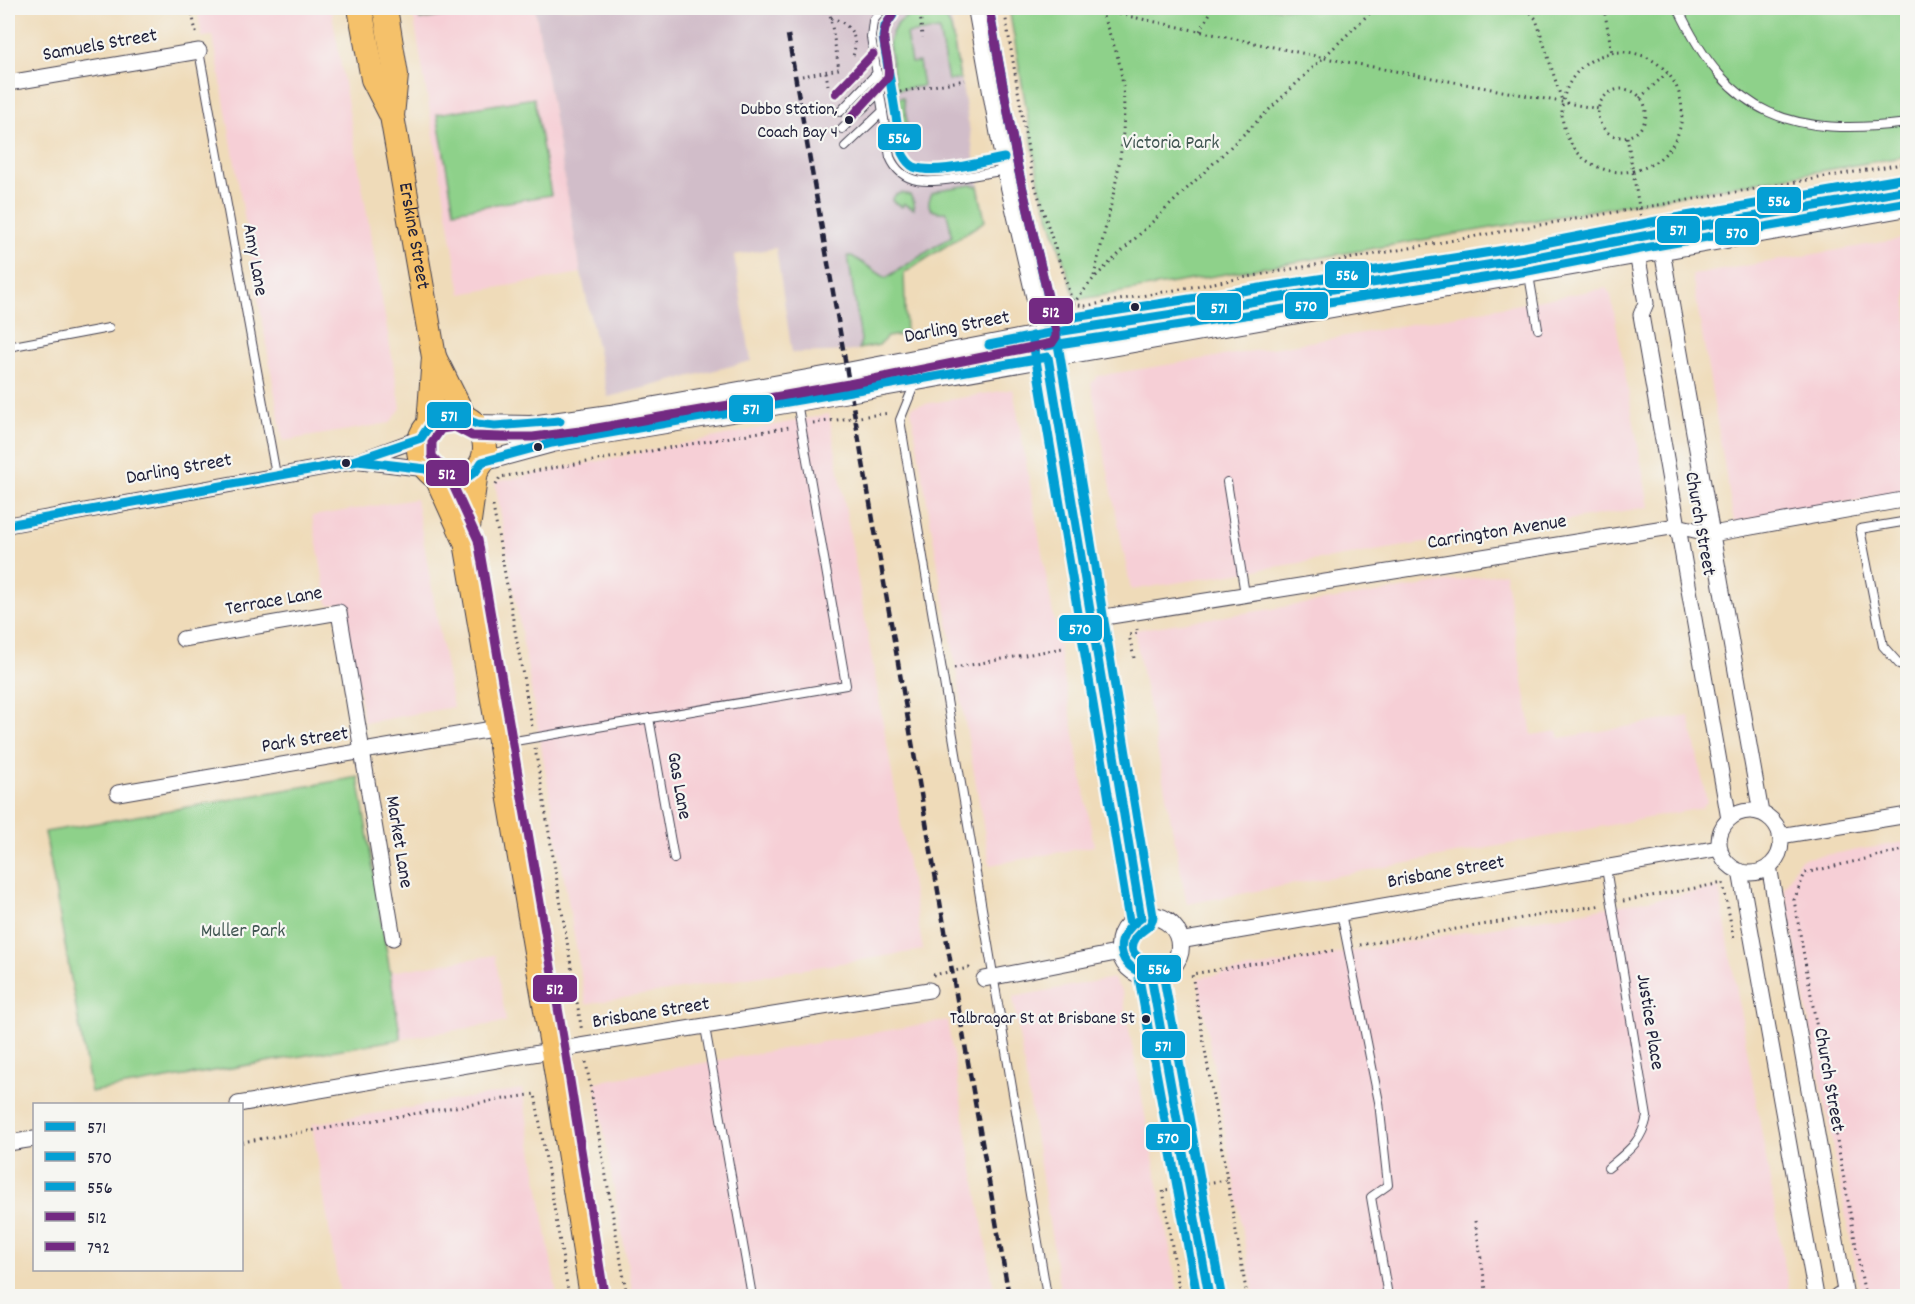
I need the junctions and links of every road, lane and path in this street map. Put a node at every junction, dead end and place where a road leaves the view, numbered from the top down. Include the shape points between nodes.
1 (191, 8) edge
2 (360, 8) edge
3 (385, 8) edge
4 (829, 8) edge
5 (883, 8) edge
6 (920, 8) edge
7 (977, 8) edge
8 (1004, 8) edge
9 (1090, 8) edge
10 (1213, 8) edge
11 (1375, 8) edge
12 (1527, 8) edge
13 (1604, 8) edge
14 (1678, 8) edge
15 (1100, 10) junction
16 (1112, 10) edge
17 (831, 18) junction
18 (1200, 31) junction
19 (922, 38) dead end
20 (199, 51) junction
21 (1612, 53) junction
22 (873, 54) junction
23 (1325, 58) junction
24 (851, 60) dead end
25 (844, 66) dead end
26 (839, 69) junction
27 (877, 73) junction
28 (1667, 73) junction
29 (802, 76) dead end
30 (965, 80) dead end
31 (8, 83) edge
32 (880, 92) junction
33 (836, 93) dead end
34 (894, 93) dead end
35 (1640, 98) junction
36 (1563, 103) junction
37 (1599, 109) junction
38 (883, 111) junction
39 (840, 112) dead end
40 (392, 116) junction
41 (1908, 123) edge
42 (842, 129) dead end
43 (1627, 136) junction
44 (845, 147) dead end
45 (1908, 163) edge
46 (1006, 170) junction
47 (1634, 171) junction
48 (1908, 190) edge
49 (1908, 207) edge
50 (1640, 209) junction
51 (1647, 242) junction
52 (1527, 266) junction
53 (1094, 278) junction
54 (1073, 304) junction
55 (109, 328) dead end
56 (1538, 329) dead end
57 (1044, 334) junction
58 (8, 347) edge
59 (434, 357) junction
60 (1048, 357) junction
61 (916, 381) junction
62 (797, 402) junction
63 (469, 420) junction
64 (425, 431) junction
65 (358, 461) junction
66 (479, 467) junction
67 (432, 473) junction
68 (276, 475) junction
69 (1227, 482) dead end
70 (1908, 499) edge
71 (1908, 521) edge
72 (8, 525) edge
73 (1677, 526) junction
74 (1712, 534) junction
75 (465, 542) junction
76 (1245, 594) junction
77 (1092, 620) junction
78 (1136, 624) dead end
79 (183, 639) dead end
80 (1063, 648) dead end
81 (1134, 658) dead end
82 (1908, 666) edge
83 (943, 670) junction
84 (649, 718) junction
85 (499, 736) junction
86 (362, 753) junction
87 (118, 793) dead end
88 (1761, 813) junction
89 (1908, 815) edge
90 (1730, 819) junction
91 (1780, 836) junction
92 (1720, 848) junction
93 (1908, 849) edge
94 (674, 859) dead end
95 (1769, 866) junction
96 (1606, 868) junction
97 (1740, 871) junction
98 (1613, 903) junction
99 (1341, 913) junction
100 (1141, 918) junction
101 (393, 938) dead end
102 (1734, 940) dead end
103 (1179, 941) junction
104 (1347, 948) junction
105 (1121, 952) junction
106 (1151, 976) junction
107 (989, 978) junction
108 (929, 990) joint
109 (705, 1027) junction
110 (553, 1051) junction
111 (243, 1103) edge
112 (33, 1139) edge
113 (243, 1142) edge
114 (8, 1143) edge
115 (1608, 1168) dead end
116 (1226, 1180) junction
117 (1205, 1184) dead end
118 (1175, 1189) dead end
119 (1475, 1221) dead end
120 (569, 1296) edge
121 (592, 1296) edge
122 (752, 1296) edge
123 (1047, 1296) edge
124 (1180, 1296) edge
125 (1209, 1296) edge
126 (1247, 1296) edge
127 (1388, 1296) edge
128 (1487, 1296) edge
129 (1816, 1296) edge
130 (1837, 1296) edge
131 (1865, 1296) edge

1 - 20 path
2 - 40 highway, Erskine Street via 373,79
3 - 40 highway, Erskine Street via 396,75
4 - 17 path
5 - 22 lane via 871,29
6 - 19 path
7 - 46 street
8 - 54 path via 1033,179
9 - 15 path
10 - 18 path
11 - 23 path
12 - 36 path via 1536,19
13 - 21 path
14 - 41 lane via 1718,74 1769,113 1837,128
15 - 16 path
15 - 53 path via 1121,70 1124,114 1122,150
16 - 18 path
17 - 24 path via 852,31 855,46
17 - 26 path
18 - 23 path
20 - 31 street, Samuels Street
20 - 68 lane, Amy Lane
21 - 28 path via 1638,54
21 - 36 path via 1581,68 1569,84
22 - 27 lane
22 - 33 lane
23 - 36 path
23 - 53 path
25 - 26 path
26 - 29 path
27 - 32 lane
27 - 39 lane
28 - 35 path
28 - 47 path via 1680,94 1679,133 1670,150 1656,163
30 - 34 path
32 - 38 lane
32 - 42 lane
35 - 37 path via 1632,90 1616,89 1604,97
35 - 43 path via 1646,118 1637,132
36 - 37 path
36 - 47 path via 1566,133 1583,158 1618,173
37 - 43 path via 1606,132
38 - 44 lane
38 - 46 lane via 893,165 911,179 927,182
40 - 59 highway, Erskine Street
43 - 47 path
45 - 50 path
46 - 57 street
47 - 50 path
48 - 51 street, Darling Street
49 - 51 street, Darling Street
50 - 51 path
50 - 54 path via 1085,306
51 - 52 street, Darling Street
51 - 73 street, Church Street via 1646,303 1641,315
51 - 74 street, Church Street
52 - 56 lane
52 - 57 street, Darling Street
52 - 60 street, Darling Street
53 - 54 path
55 - 58 lane
57 - 60 street
57 - 63 street, Darling Street via 578,419 531,424
59 - 63 highway, Erskine Street
59 - 64 highway, Erskine Street
60 - 61 street, Darling Street
60 - 77 street
61 - 62 street, Darling Street
61 - 83 lane via 900,420
62 - 66 street, Darling Street via 552,443
62 - 84 lane via 846,685
63 - 64 highway via 445,416
63 - 66 highway via 482,432 485,442
64 - 65 street, Darling Street
64 - 67 highway via 419,449
65 - 67 street, Darling Street
65 - 68 street, Darling Street
66 - 67 highway via 458,481 447,481
66 - 75 highway
67 - 75 highway
68 - 72 street, Darling Street
69 - 76 lane
70 - 74 street, Carrington Avenue
71 - 82 lane via 1860,529 1883,646 1899,664
73 - 74 street, Carrington Avenue
73 - 76 street, Carrington Avenue
73 - 90 street, Church Street
74 - 88 street, Church Street
75 - 85 highway
76 - 77 street, Carrington Avenue
77 - 100 street
78 - 81 path via 1138,633 1129,635
79 - 86 street, Terrace Lane via 339,612
80 - 83 path
83 - 107 lane
84 - 85 lane
84 - 94 lane, Gas Lane
85 - 86 street, Park Street
85 - 110 highway
86 - 87 street, Park Street
86 - 101 street, Market Lane
88 - 90 street via 1744,812
88 - 91 street via 1777,826
89 - 91 street
90 - 92 street via 1723,827
91 - 95 street via 1779,853
92 - 96 street, Brisbane Street
92 - 97 street via 1724,858
93 - 131 path via 1805,873 1794,900
95 - 97 street via 1750,873
95 - 130 street, Church Street via 1845,1291
96 - 98 lane, Justice Place
96 - 99 street, Brisbane Street
97 - 129 street
98 - 102 path via 1723,883
98 - 104 path
98 - 115 lane, Justice Place via 1647,1117 1643,1134
99 - 103 street, Brisbane Street
99 - 104 lane
100 - 103 street via 1166,921
100 - 105 street via 1125,931
103 - 106 street via 1180,951 1170,969
104 - 116 path via 1192,974
104 - 127 lane via 1379,1102 1388,1185 1371,1197
105 - 106 street via 1135,972
105 - 107 street
106 - 125 street
107 - 108 path via 969,968 932,975 935,989
107 - 123 lane
108 - 109 street, Brisbane Street
109 - 110 street, Brisbane Street
109 - 122 lane
110 - 111 street, Brisbane Street
110 - 121 highway
112 - 114 street
113 - 120 path via 535,1095
116 - 117 path
116 - 126 path
118 - 124 path via 1163,1190
119 - 128 path

